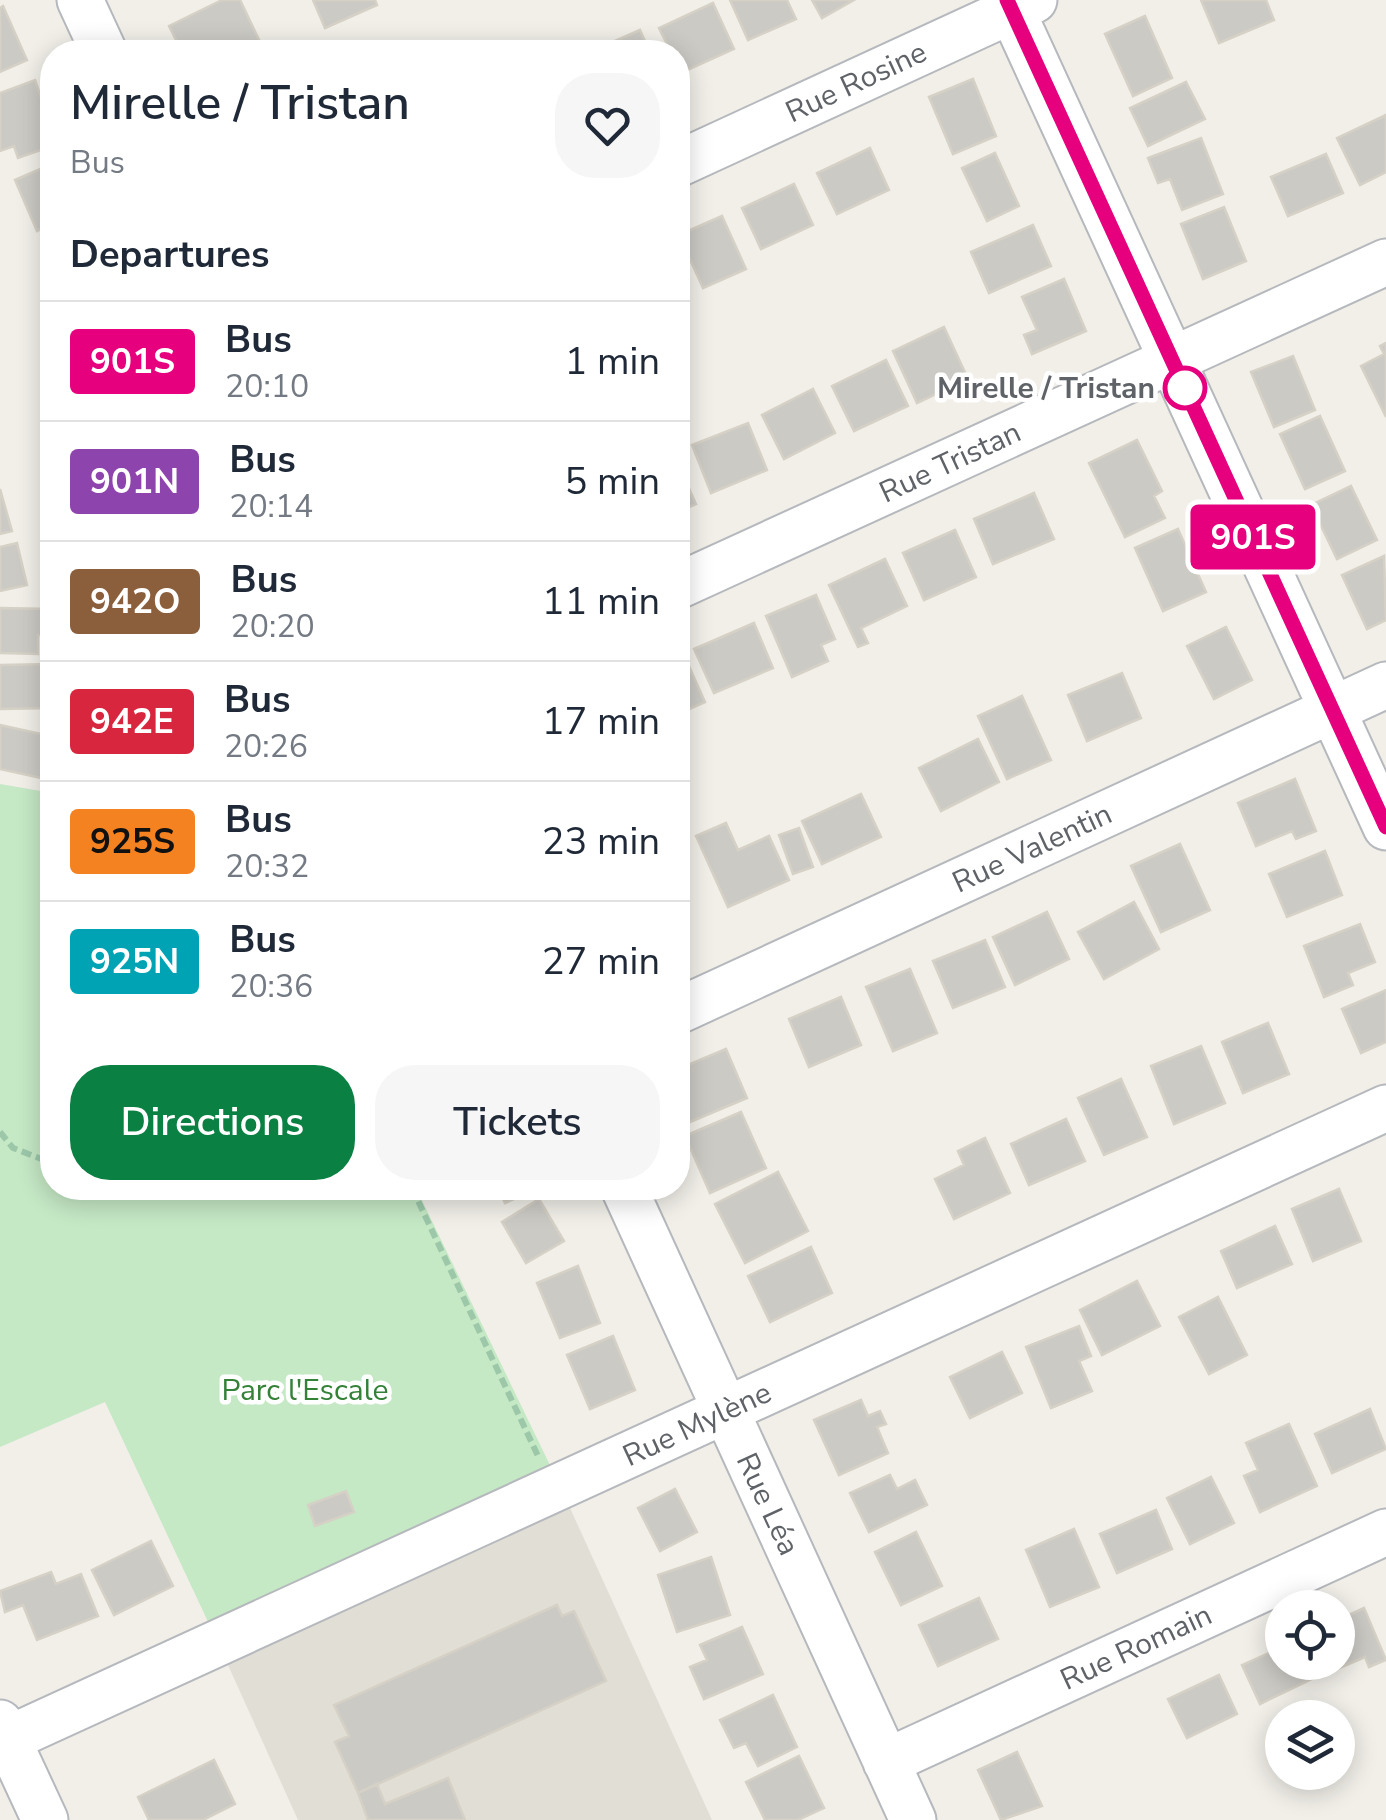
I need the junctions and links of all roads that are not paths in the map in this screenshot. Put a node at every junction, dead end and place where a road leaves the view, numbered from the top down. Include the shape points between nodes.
1 (1017, 3) edge
2 (690, 158) edge
3 (1386, 262) edge
4 (1172, 360) junction
5 (690, 581) edge
6 (1386, 684) edge
7 (1332, 709) junction
8 (1386, 827) edge
9 (690, 1004) edge
10 (1386, 1108) edge
11 (629, 1200) edge
12 (726, 1411) junction
13 (1386, 1532) edge
14 (4, 1731) edge
15 (886, 1762) junction
16 (46, 1820) edge
17 (913, 1820) edge

1 - 2 street, Rue Rosine
1 - 4 street
3 - 4 street, Rue Tristan
4 - 5 street, Rue Tristan
4 - 7 street
6 - 7 street, Rue Valentin
7 - 8 street
7 - 9 street, Rue Valentin
10 - 12 street, Rue Mylène
11 - 12 street, Rue Léa
12 - 14 street, Rue Mylène
12 - 15 street, Rue Léa
13 - 15 street, Rue Romain
14 - 16 street
15 - 17 street, Rue Léa

